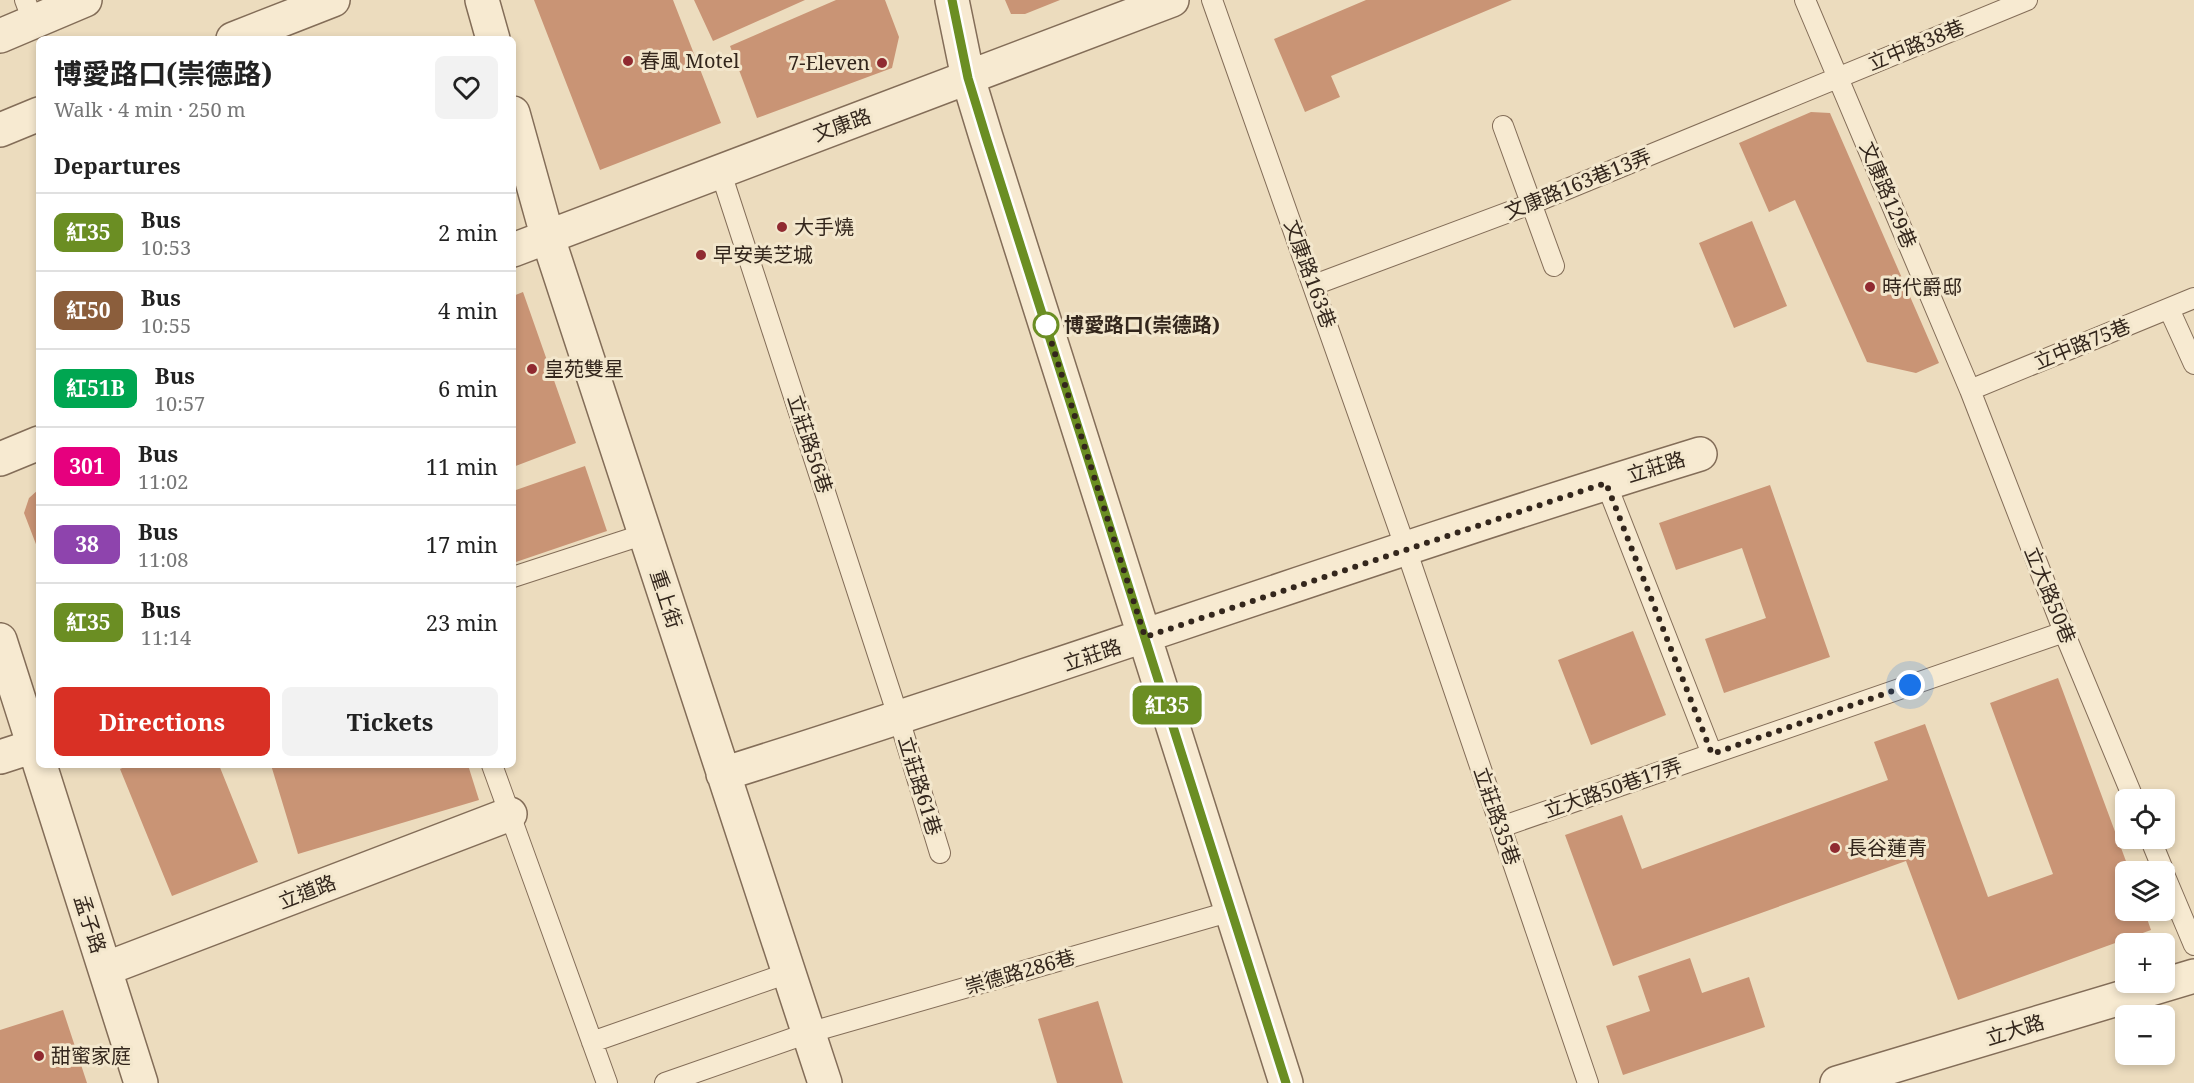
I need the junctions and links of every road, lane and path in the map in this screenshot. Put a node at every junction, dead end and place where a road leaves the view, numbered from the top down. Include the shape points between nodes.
1 (85, 0) edge
2 (333, 0) edge
3 (482, 0) edge
4 (952, 0) edge
5 (1172, 0) edge
6 (1212, 0) edge
7 (1805, 0) edge
8 (2027, 0) edge
9 (29, 11) edge
10 (0, 36) edge
11 (241, 36) edge
12 (492, 36) edge
13 (1839, 77) junction
14 (968, 78) junction
15 (36, 115) edge
16 (516, 124) edge
17 (1503, 126) dead end
18 (0, 130) edge
19 (720, 170) junction
20 (1533, 203) junction
21 (547, 235) junction
22 (516, 248) edge
23 (1554, 266) dead end
24 (1314, 285) junction
25 (2194, 298) edge
26 (2169, 309) junction
27 (2194, 364) edge
28 (1970, 390) junction
29 (36, 444) edge
30 (1700, 454) dead end
31 (0, 459) edge
32 (1606, 483) junction
33 (645, 534) junction
34 (1406, 549) junction
35 (516, 576) edge
36 (2064, 632) junction
37 (1145, 637) junction
38 (0, 640) edge
39 (899, 719) junction
40 (36, 749) edge
41 (1712, 754) junction
42 (36, 755) edge
43 (0, 756) edge
44 (42, 768) edge
45 (493, 768) edge
46 (723, 774) junction
47 (2129, 789) edge
48 (510, 814) junction
49 (1501, 827) junction
50 (940, 853) dead end
51 (2175, 899) edge
52 (1232, 912) junction
53 (2194, 945) edge
54 (105, 969) junction
55 (788, 973) junction
56 (2194, 976) edge
57 (808, 1033) junction
58 (592, 1042) junction
59 (141, 1083) edge
60 (607, 1083) edge
61 (665, 1083) edge
62 (825, 1083) edge
63 (1286, 1083) edge
64 (1588, 1083) edge
65 (1837, 1083) edge

1 - 9 street
2 - 11 street
3 - 12 street
4 - 14 street
5 - 14 street, 文康路
6 - 24 lane, 文康路163巷
7 - 13 lane, 文康路129巷
8 - 13 lane, 立中路38巷
9 - 10 street
13 - 20 lane, 文康路163巷13弄
13 - 28 lane, 文康路129巷
14 - 19 street, 文康路
14 - 37 street
15 - 18 street
16 - 21 street, 重上街
17 - 20 lane
19 - 21 street, 文康路
19 - 39 lane, 立莊路56巷
20 - 23 lane
20 - 24 lane, 文康路163巷13弄
21 - 22 street, 文康路
21 - 33 street, 重上街
24 - 34 lane, 文康路163巷
25 - 26 lane, 立中路75巷
26 - 27 lane
26 - 28 lane, 立中路75巷
28 - 36 lane, 立大路50巷
29 - 31 street
30 - 32 street, 立莊路
32 - 34 street, 立莊路
32 - 41 lane
33 - 35 lane
33 - 46 street, 重上街
34 - 37 street, 立莊路
34 - 49 lane, 立莊路35巷
36 - 41 lane, 立大路50巷17弄
36 - 47 lane, 立大路50巷
37 - 39 street, 立莊路
37 - 52 street
38 - 40 street, 孟子路
39 - 46 street, 立莊路
39 - 50 lane, 立莊路61巷
41 - 49 lane, 立大路50巷17弄
42 - 43 street
44 - 54 street, 孟子路
45 - 48 lane
46 - 55 street, 重上街
48 - 54 street, 立道路
48 - 58 lane
49 - 64 lane, 立莊路35巷
51 - 53 lane
52 - 57 lane, 崇德路286巷
52 - 63 street
54 - 59 street, 孟子路
55 - 57 street, 重上街
55 - 58 lane
56 - 65 street, 立大路
57 - 61 lane, 崇德路286巷
57 - 62 street, 重上街
58 - 60 lane

